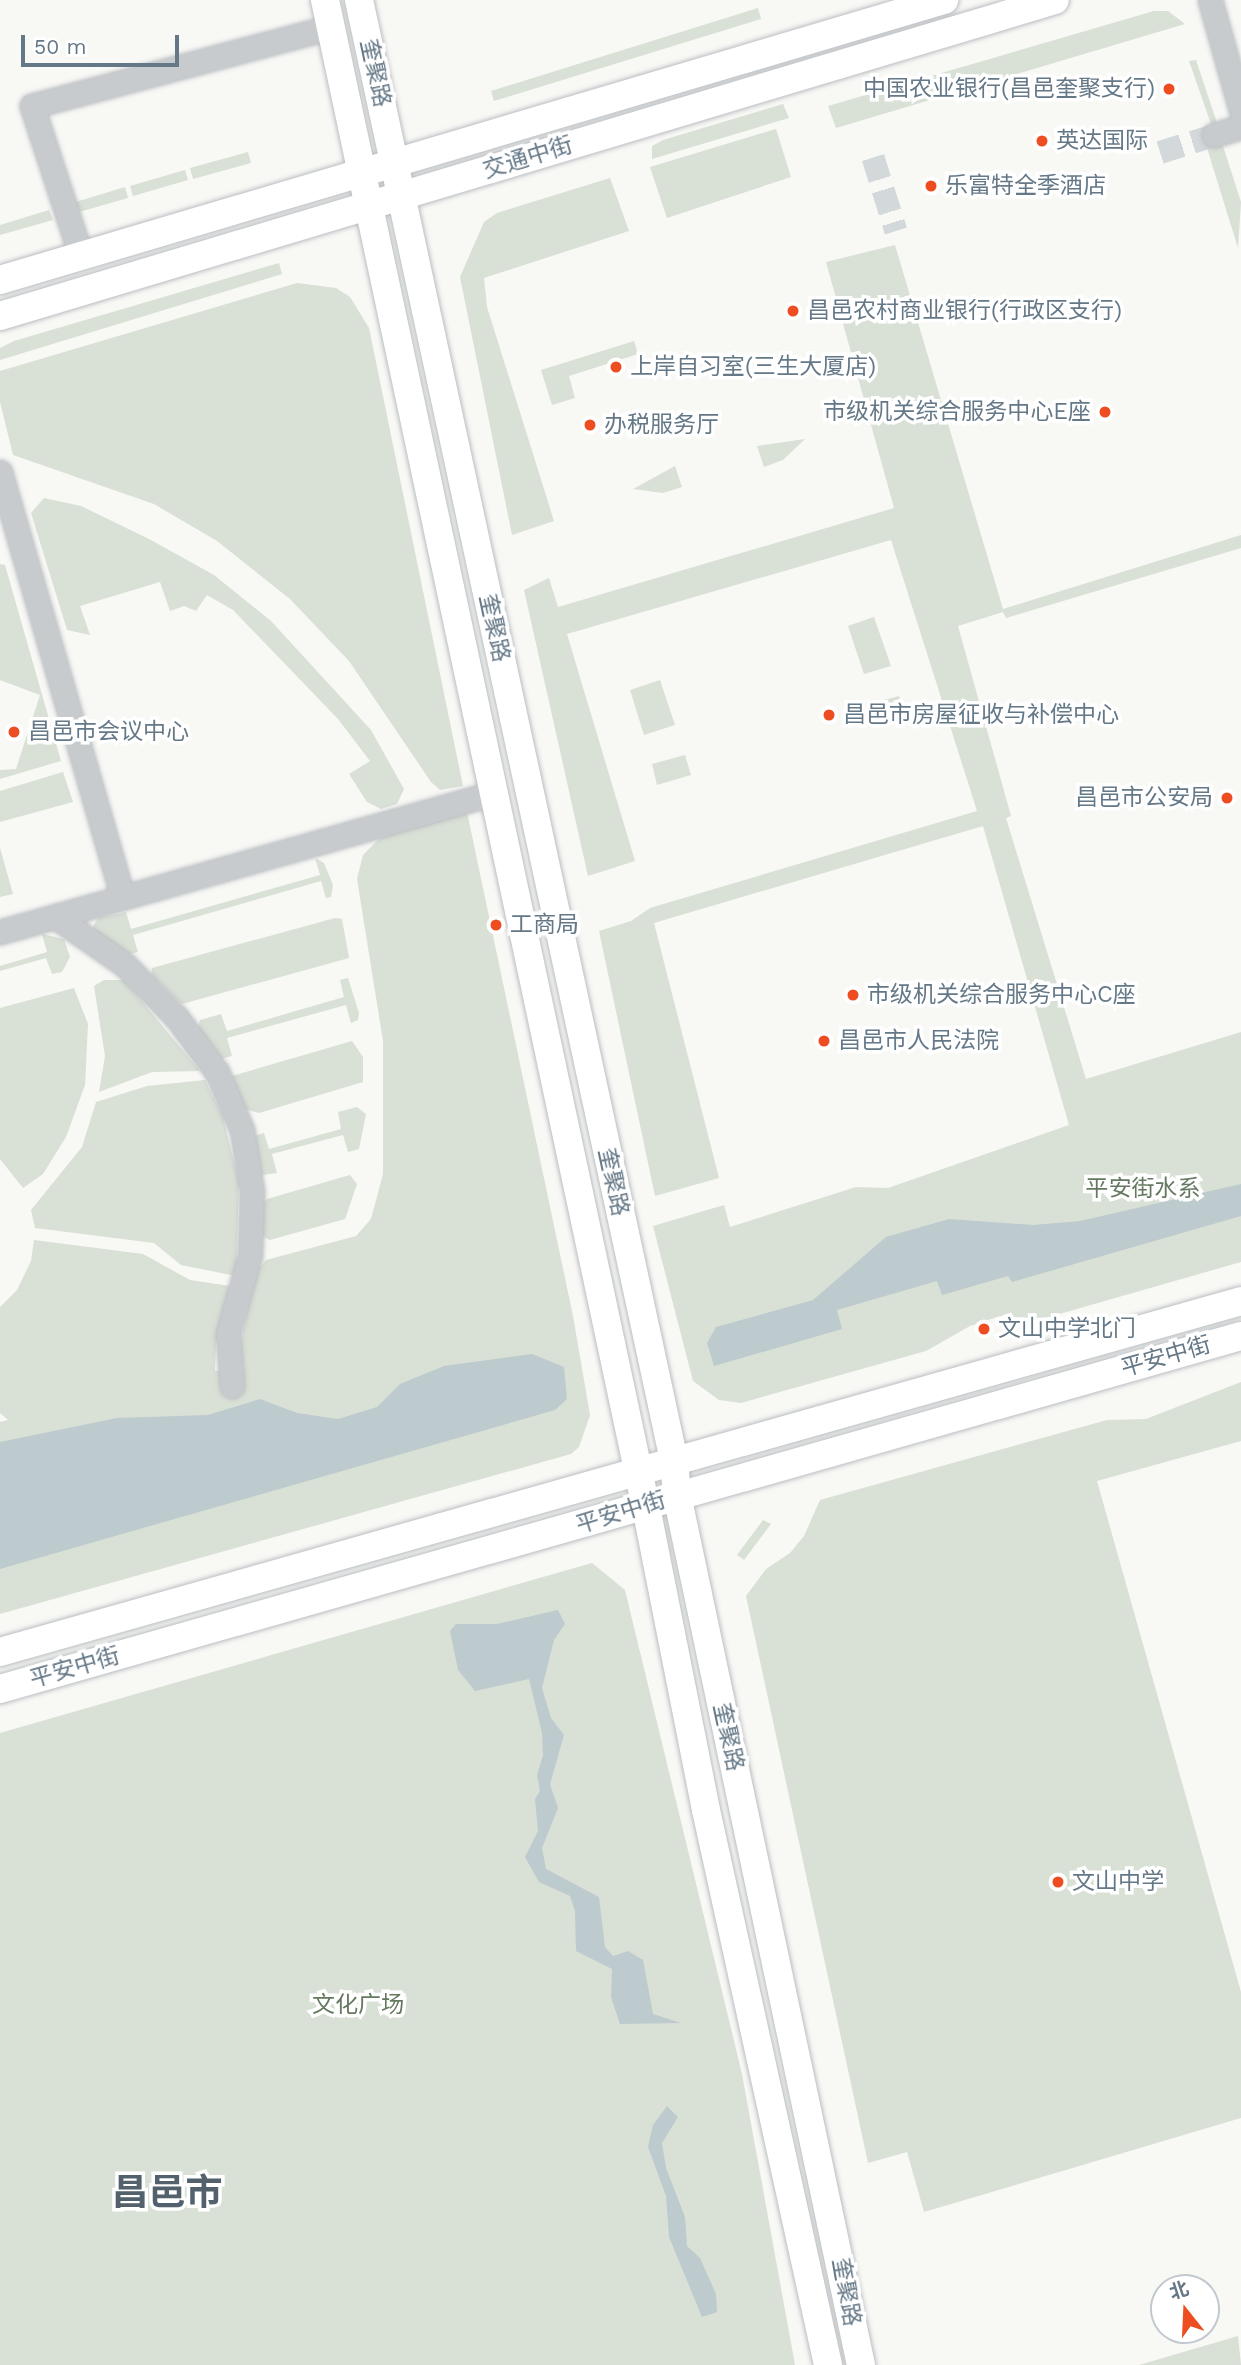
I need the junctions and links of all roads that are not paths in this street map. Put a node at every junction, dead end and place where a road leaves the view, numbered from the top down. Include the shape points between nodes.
1 (359, 0) edge
2 (944, 0) edge
3 (1055, 0) edge
4 (1210, 0) edge
5 (328, 13) edge
6 (1241, 110) edge
7 (1241, 127) edge
8 (1214, 135) tunnel mouth
9 (394, 163) junction
10 (362, 174) junction
11 (401, 196) junction
12 (369, 208) junction
13 (80, 256) junction
14 (0, 280) edge
15 (0, 316) edge
16 (0, 472) edge
17 (494, 793) junction
18 (123, 897) junction
19 (56, 917) junction
20 (0, 932) edge
21 (1241, 1301) edge
22 (1241, 1336) edge
23 (232, 1386) dead end
24 (674, 1461) junction
25 (638, 1471) junction
26 (677, 1495) junction
27 (646, 1507) junction
28 (0, 1652) edge
29 (0, 1689) edge
30 (828, 2365) edge
31 (861, 2365) edge

1 - 9 main road, 奎聚路
2 - 9 main road, 交通中街
3 - 11 main road, 交通中街
4 - 6 street
5 - 10 main road, 奎聚路
5 - 13 street via 32,106
7 - 8 street
9 - 10 main road, 交通中街
9 - 11 main road, 奎聚路
10 - 12 main road, 奎聚路
10 - 13 main road, 交通中街
11 - 12 main road, 交通中街
11 - 24 main road, 奎聚路
12 - 15 main road, 交通中街
12 - 17 main road, 奎聚路
13 - 14 main road, 交通中街
16 - 18 street
17 - 18 street
17 - 25 main road, 奎聚路
18 - 19 street
19 - 20 street
19 - 23 street via 125,965 177,1018 216,1072 242,1130 251,1192 250,1255 228,1334
21 - 24 main road, 平安中街
22 - 26 main road, 平安中街
24 - 25 main road, 平安中街
24 - 26 main road, 奎聚路
25 - 27 main road, 奎聚路
25 - 28 main road, 平安中街
26 - 27 main road, 平安中街
26 - 31 main road, 奎聚路
27 - 29 main road, 平安中街
27 - 30 main road, 奎聚路 via 706,1810

